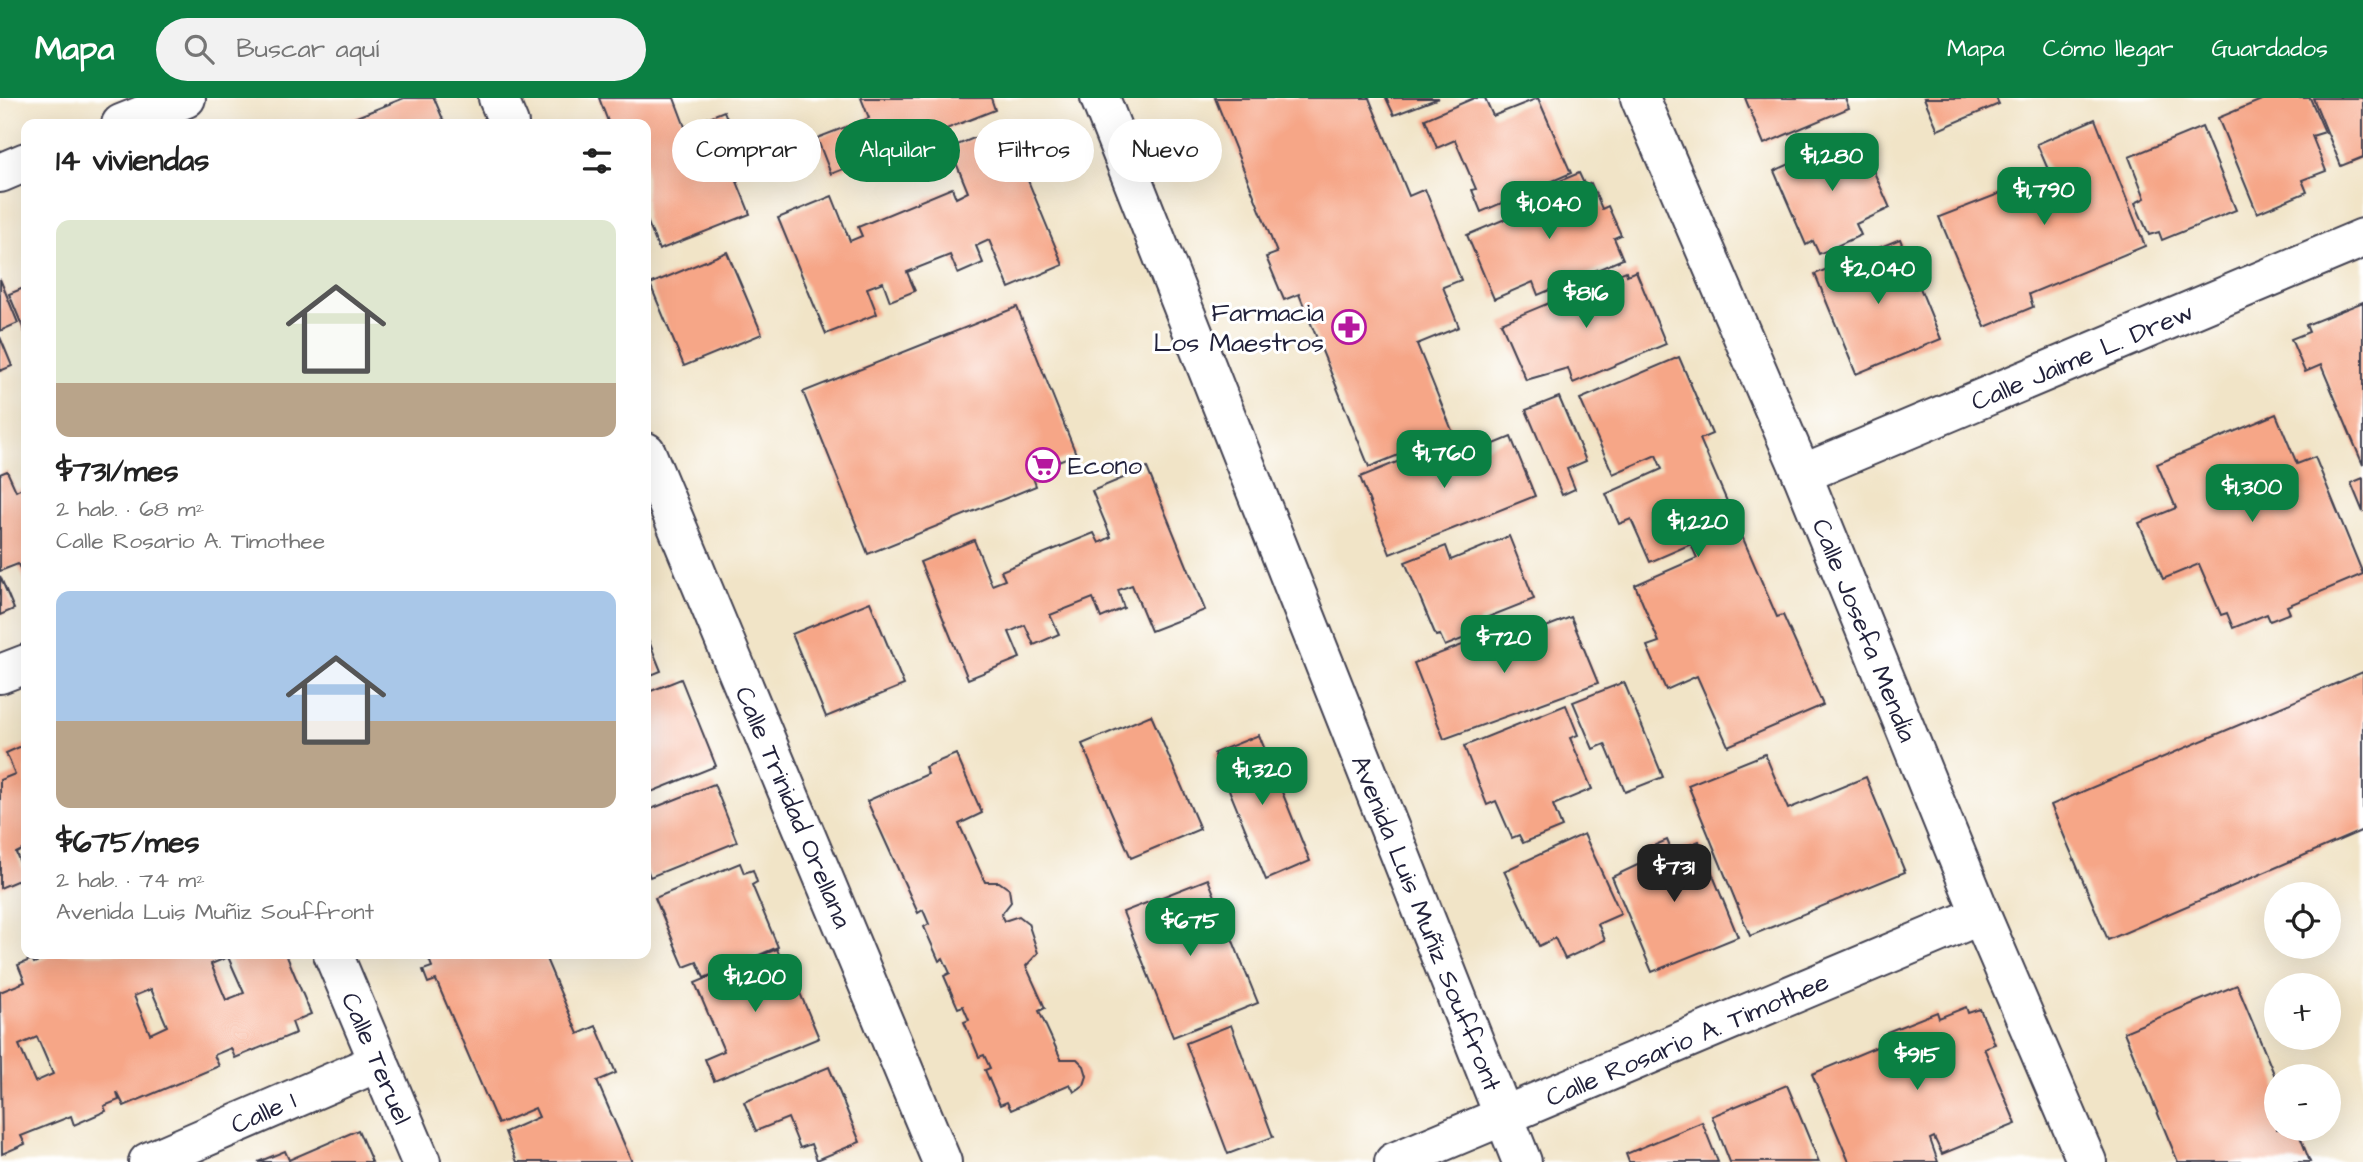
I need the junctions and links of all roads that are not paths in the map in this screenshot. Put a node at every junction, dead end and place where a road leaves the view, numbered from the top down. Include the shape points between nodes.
1 (186, 98) edge
2 (498, 98) edge
3 (1100, 98) edge
4 (1640, 98) edge
5 (134, 119) edge
6 (507, 119) edge
7 (21, 164) edge
8 (0, 173) edge
9 (2363, 238) edge
10 (651, 464) edge
11 (1802, 474) junction
12 (21, 666) edge
13 (0, 674) edge
14 (1980, 915) junction
15 (336, 959) edge
16 (379, 1062) junction
17 (1503, 1116) junction
18 (148, 1162) edge
19 (422, 1162) edge
20 (943, 1162) edge
21 (1394, 1162) edge
22 (1522, 1162) edge
23 (2087, 1162) edge

1 - 5 street
2 - 6 street
3 - 17 street, Avenida Luis Muñiz Souffront
4 - 11 street, Calle Josefa Mendía
7 - 8 street
9 - 11 street, Calle Jaime L. Drew
10 - 20 street, Calle Trinidad Orellana
11 - 14 street, Calle Josefa Mendía
12 - 13 street
14 - 17 street, Calle Rosario A. Timothee
14 - 23 street, Calle Josefa Mendía
15 - 16 street, Calle Teruel
16 - 18 street, Calle 1
16 - 19 street, Calle Teruel
17 - 21 street, Calle Rosario A. Timothee
17 - 22 street, Avenida Luis Muñiz Souffront

